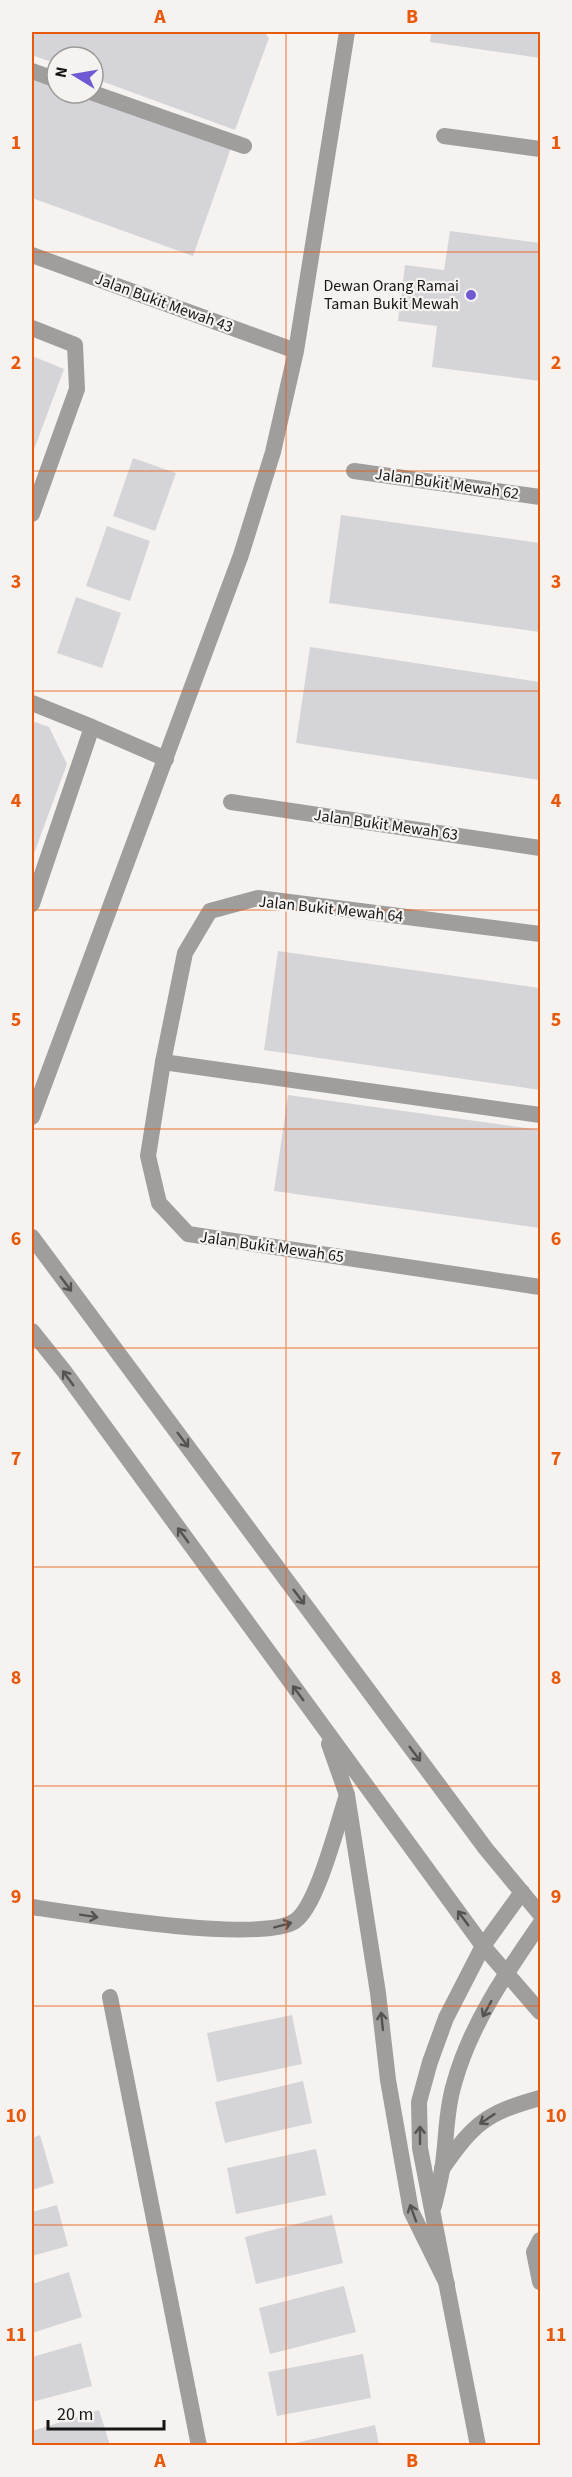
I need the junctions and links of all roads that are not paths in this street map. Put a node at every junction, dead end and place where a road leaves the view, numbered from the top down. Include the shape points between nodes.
1 (347, 32) edge
2 (105, 97) edge
3 (444, 136) dead end
4 (244, 146) dead end
5 (540, 149) edge
6 (32, 255) edge
7 (32, 328) edge
8 (296, 351) junction
9 (354, 471) dead end
10 (540, 497) edge
11 (32, 514) edge
12 (32, 703) edge
13 (92, 727) junction
14 (166, 759) junction
15 (231, 802) dead end
16 (540, 848) edge
17 (33, 894) edge
18 (540, 934) edge
19 (163, 1062) junction
20 (540, 1115) edge
21 (32, 1117) edge
22 (32, 1237) edge
23 (540, 1287) edge
24 (32, 1331) edge
25 (321, 1725) junction
26 (347, 1795) junction
27 (522, 1892) junction
28 (32, 1907) edge
29 (540, 1914) edge
30 (540, 1924) edge
31 (483, 1946) junction
32 (506, 1973) junction
33 (110, 1997) dead end
34 (540, 2012) edge
35 (540, 2098) edge
36 (442, 2169) junction
37 (432, 2213) junction
38 (540, 2240) edge
39 (540, 2282) edge
40 (447, 2284) junction
41 (199, 2445) edge
42 (478, 2445) edge

1 - 8 street
2 - 4 street
3 - 5 street
6 - 8 street, Jalan Bukit Mewah 43
7 - 11 street via 75,345 77,389
8 - 14 street via 273,452 241,555
9 - 10 street, Jalan Bukit Mewah 62
12 - 13 street
13 - 14 street
13 - 17 street
14 - 21 street
15 - 16 street, Jalan Bukit Mewah 63
18 - 19 street, Jalan Bukit Mewah 64 via 258,898 210,911 185,953
19 - 20 street
19 - 23 street, Jalan Bukit Mewah 65 via 148,1156 159,1203 188,1234
22 -> 27 street via 478,1839
25 -> 24 street
25 - 26 street
31 -> 25 street
28 -> 26 street via 109,1919 259,1931 296,1921 313,1898
40 -> 26 street via 411,2211
27 - 29 street
27 - 31 street
30 - 32 street
31 - 32 street
37 -> 31 street via 420,2148 420,2102 446,2018
32 - 34 street
32 -> 36 street via 475,2029 453,2085
33 - 41 street
35 -> 36 street via 484,2119
36 - 37 street
37 - 40 street
38 - 39 street via 534,2252
40 - 42 street

